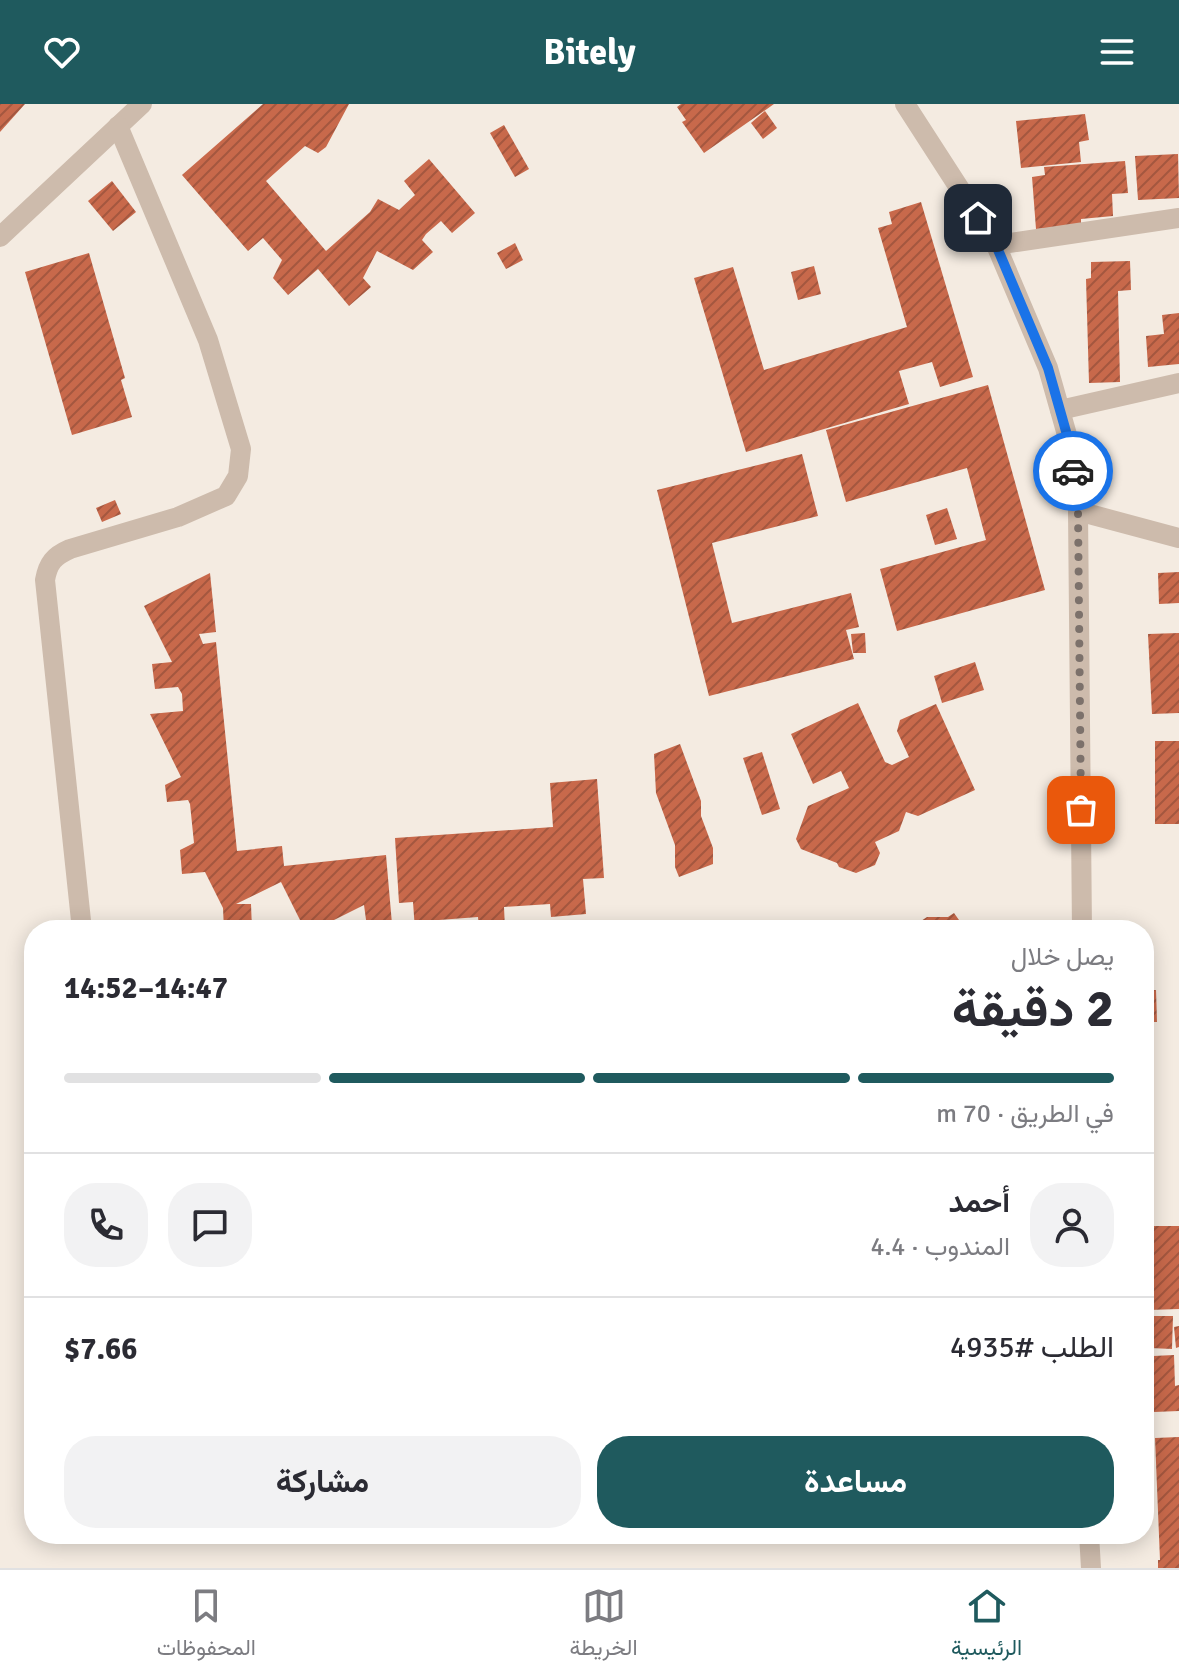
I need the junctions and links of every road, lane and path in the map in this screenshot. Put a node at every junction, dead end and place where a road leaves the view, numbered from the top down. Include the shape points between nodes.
1 (142, 104) edge
2 (905, 104) edge
3 (118, 126) junction
4 (1179, 218) edge
5 (0, 237) edge
6 (996, 245) junction
7 (1179, 383) edge
8 (1060, 410) junction
9 (1078, 511) junction
10 (1179, 538) edge
11 (81, 920) edge
12 (1082, 920) edge
13 (1090, 1544) edge
14 (1091, 1568) edge

1 - 3 street
2 - 6 street
3 - 5 street
3 - 11 street via 208,340 241,449 238,476 226,496 178,517 70,549 48,567 45,580
4 - 6 street
6 - 8 street via 1048,368
7 - 8 street
8 - 9 street
9 - 10 street
9 - 12 street
13 - 14 street

